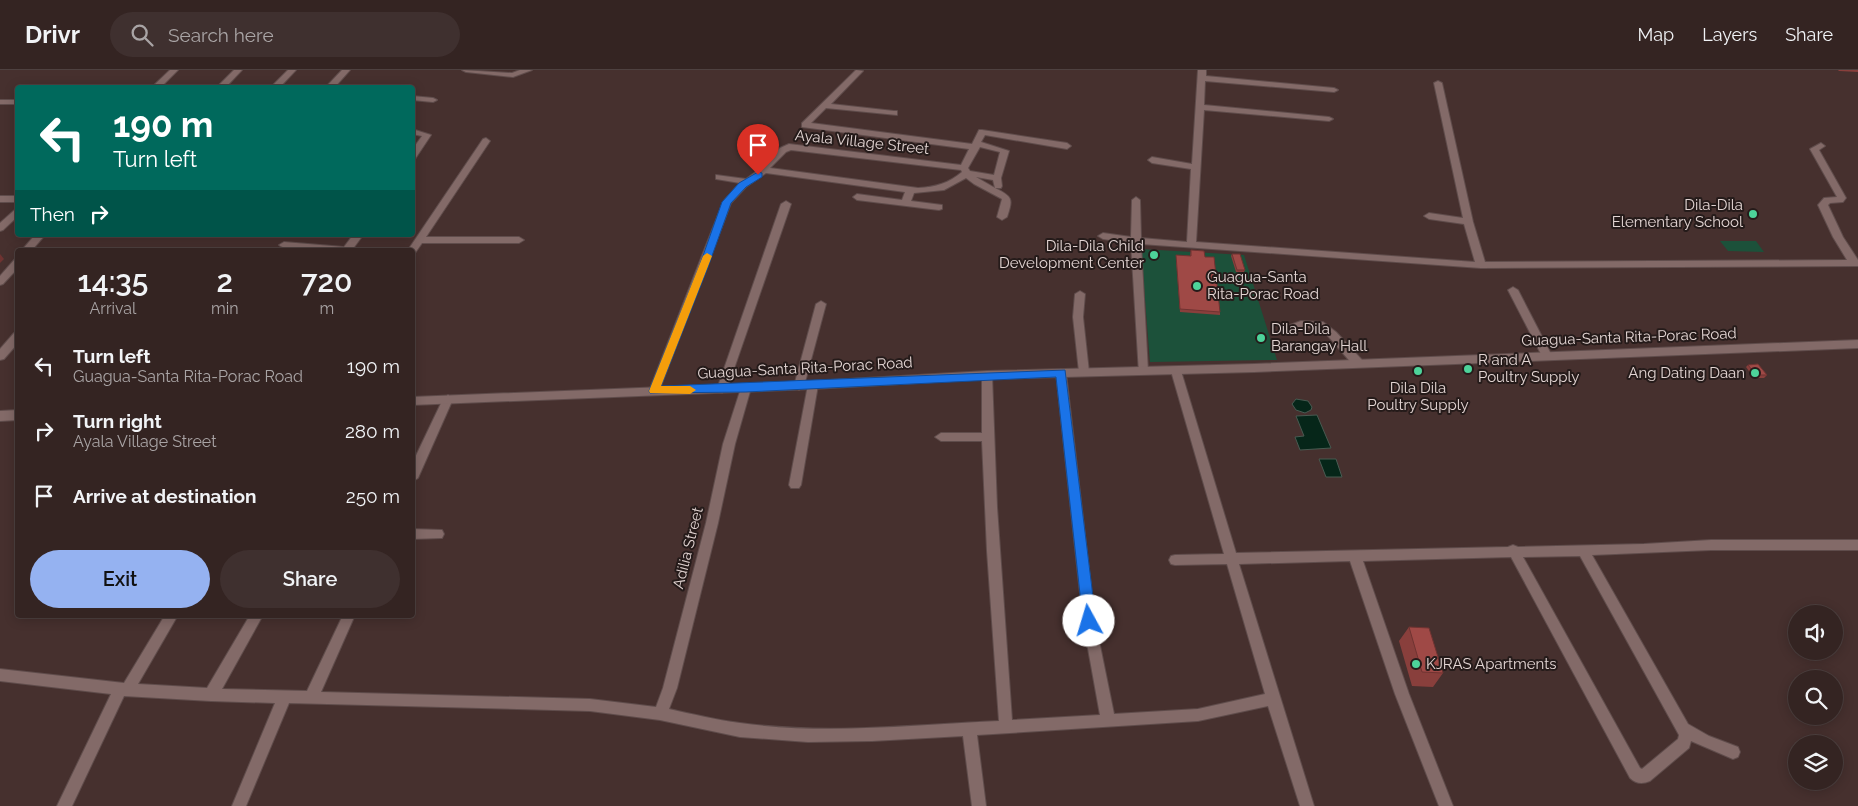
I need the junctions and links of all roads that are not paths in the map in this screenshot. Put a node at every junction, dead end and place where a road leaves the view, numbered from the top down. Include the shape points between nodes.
1 (174, 70) edge
2 (238, 70) edge
3 (292, 70) edge
4 (346, 70) edge
5 (466, 70) edge
6 (528, 70) edge
7 (859, 71) edge
8 (1202, 74) edge
9 (1438, 83) dead end
10 (158, 85) edge
11 (223, 85) edge
12 (277, 85) edge
13 (332, 85) edge
14 (1334, 90) dead end
15 (415, 98) edge
16 (433, 100) dead end
17 (0, 102) edge
18 (15, 102) edge
19 (826, 106) junction
20 (1200, 107) junction
21 (894, 113) dead end
22 (1329, 118) dead end
23 (415, 133) edge
24 (486, 141) dead end
25 (976, 145) junction
26 (1067, 146) dead end
27 (1822, 146) dead end
28 (415, 153) edge
29 (1152, 160) dead end
30 (1196, 167) junction
31 (764, 170) junction
32 (965, 171) junction
33 (719, 177) dead end
34 (997, 178) junction
35 (747, 182) junction
36 (978, 184) junction
37 (945, 187) junction
38 (910, 190) junction
39 (998, 192) junction
40 (857, 197) dead end
41 (0, 199) edge
42 (15, 199) edge
43 (1136, 200) dead end
44 (906, 203) junction
45 (786, 204) dead end
46 (939, 207) dead end
47 (15, 213) edge
48 (1429, 216) dead end
49 (1002, 217) dead end
50 (1468, 222) junction
51 (2, 226) edge
52 (15, 227) edge
53 (1103, 236) dead end
54 (38, 237) edge
55 (294, 237) edge
56 (357, 237) edge
57 (420, 240) junction
58 (519, 240) dead end
59 (1136, 240) junction
60 (1191, 246) junction
61 (285, 247) edge
62 (29, 248) edge
63 (304, 248) edge
64 (348, 248) edge
65 (414, 248) edge
66 (1856, 263) edge
67 (15, 264) edge
68 (1481, 265) junction
69 (0, 282) edge
70 (1513, 290) dead end
71 (1080, 294) dead end
72 (821, 304) dead end
73 (1294, 327) dead end
74 (15, 339) edge
75 (1858, 344) edge
76 (0, 356) edge
77 (1547, 356) junction
78 (1358, 363) junction
79 (1143, 371) junction
80 (1176, 371) junction
81 (1084, 372) junction
82 (1061, 373) junction
83 (987, 375) junction
84 (813, 385) junction
85 (799, 386) junction
86 (746, 388) junction
87 (722, 389) junction
88 (654, 391) junction
89 (448, 399) junction
90 (415, 401) edge
91 (15, 415) edge
92 (0, 416) edge
93 (941, 437) dead end
94 (987, 437) junction
95 (415, 471) edge
96 (795, 485) dead end
97 (415, 534) edge
98 (438, 534) dead end
99 (1858, 545) edge
100 (1513, 550) junction
101 (1583, 550) junction
102 (1355, 556) junction
103 (1230, 558) junction
104 (1175, 560) dead end
105 (170, 618) edge
106 (255, 618) edge
107 (348, 618) edge
108 (0, 676) edge
109 (124, 689) junction
110 (211, 695) junction
111 (284, 698) junction
112 (311, 698) junction
113 (1273, 699) junction
114 (660, 714) junction
115 (1108, 722) junction
116 (1006, 727) junction
117 (969, 729) junction
118 (1684, 729) junction
119 (1733, 752) dead end
120 (64, 806) edge
121 (239, 806) edge
122 (979, 806) edge
123 (1307, 806) edge
124 (1446, 806) edge

1 - 10 street
2 - 11 street
3 - 12 street
4 - 13 street
5 - 6 street via 513,75
7 - 19 street
8 - 14 street
8 - 20 street
9 - 50 street
15 - 16 street
17 - 18 street
19 - 21 street
19 - 25 street via 805,125
20 - 22 street
20 - 30 street
23 - 28 street via 427,135
24 - 57 street
25 - 26 street via 982,132
25 - 32 street
25 - 34 street via 1005,151
27 - 66 street via 1815,147 1816,153 1842,198 1827,200 1823,205 1838,237
29 - 30 street
30 - 60 street
31 - 32 street, Ayala Village Street via 783,150 794,146
31 - 35 street, Ayala Village Street
31 - 38 street
32 - 34 street, Ayala Village Street
32 - 36 street
32 - 37 street
33 - 35 street
34 - 39 street
35 - 88 street, Ayala Village Street via 727,202
36 - 37 street
36 - 39 street
37 - 38 street via 931,191
38 - 44 street
39 - 49 street via 1007,200
40 - 44 street
41 - 42 street
43 - 59 street
44 - 46 street
45 - 87 street
47 - 51 street
48 - 50 street
50 - 68 street
51 - 52 street
53 - 59 street
54 - 62 street
55 - 61 street
56 - 64 street
57 - 58 street
57 - 65 street
59 - 60 street
59 - 79 street
60 - 68 street
61 - 63 street
66 - 68 street
67 - 69 street
70 - 77 street
71 - 81 street via 1078,317
72 - 85 street
73 - 78 street via 1319,324
74 - 76 street
75 - 77 main road, Guagua-Santa Rita-Porac Road
77 - 78 main road, Guagua-Santa Rita-Porac Road
78 - 80 main road, Guagua-Santa Rita-Porac Road
79 - 80 main road, Guagua-Santa Rita-Porac Road
79 - 81 main road, Guagua-Santa Rita-Porac Road
80 - 103 street
81 - 82 main road, Guagua-Santa Rita-Porac Road
82 - 83 main road, Guagua-Santa Rita-Porac Road
82 - 115 street via 1089,621
83 - 84 main road, Guagua-Santa Rita-Porac Road
83 - 94 street
84 - 85 main road, Guagua-Santa Rita-Porac Road
84 - 96 street
85 - 86 main road, Guagua-Santa Rita-Porac Road
86 - 87 main road, Guagua-Santa Rita-Porac Road
86 - 114 street, Adilia Street via 729,444 670,688
87 - 88 main road, Guagua-Santa Rita-Porac Road
88 - 89 main road, Guagua-Santa Rita-Porac Road
89 - 90 main road, Guagua-Santa Rita-Porac Road
89 - 95 street
91 - 92 main road
93 - 94 street
94 - 116 street
97 - 98 street
99 - 101 street via 1711,545
100 - 101 street
100 - 102 street
100 - 118 street via 1638,776 1648,775 1684,743
101 - 118 street
102 - 103 street
102 - 124 street via 1402,694
103 - 104 street
103 - 113 street
105 - 109 street
106 - 110 street
107 - 112 street
108 - 109 street
109 - 110 street
109 - 120 street
110 - 111 street
111 - 112 street
111 - 121 street
112 - 114 street via 590,705
113 - 115 street via 1198,714
113 - 123 street
114 - 117 street via 740,730 780,734
115 - 116 street
116 - 117 street
117 - 122 street
118 - 119 street

